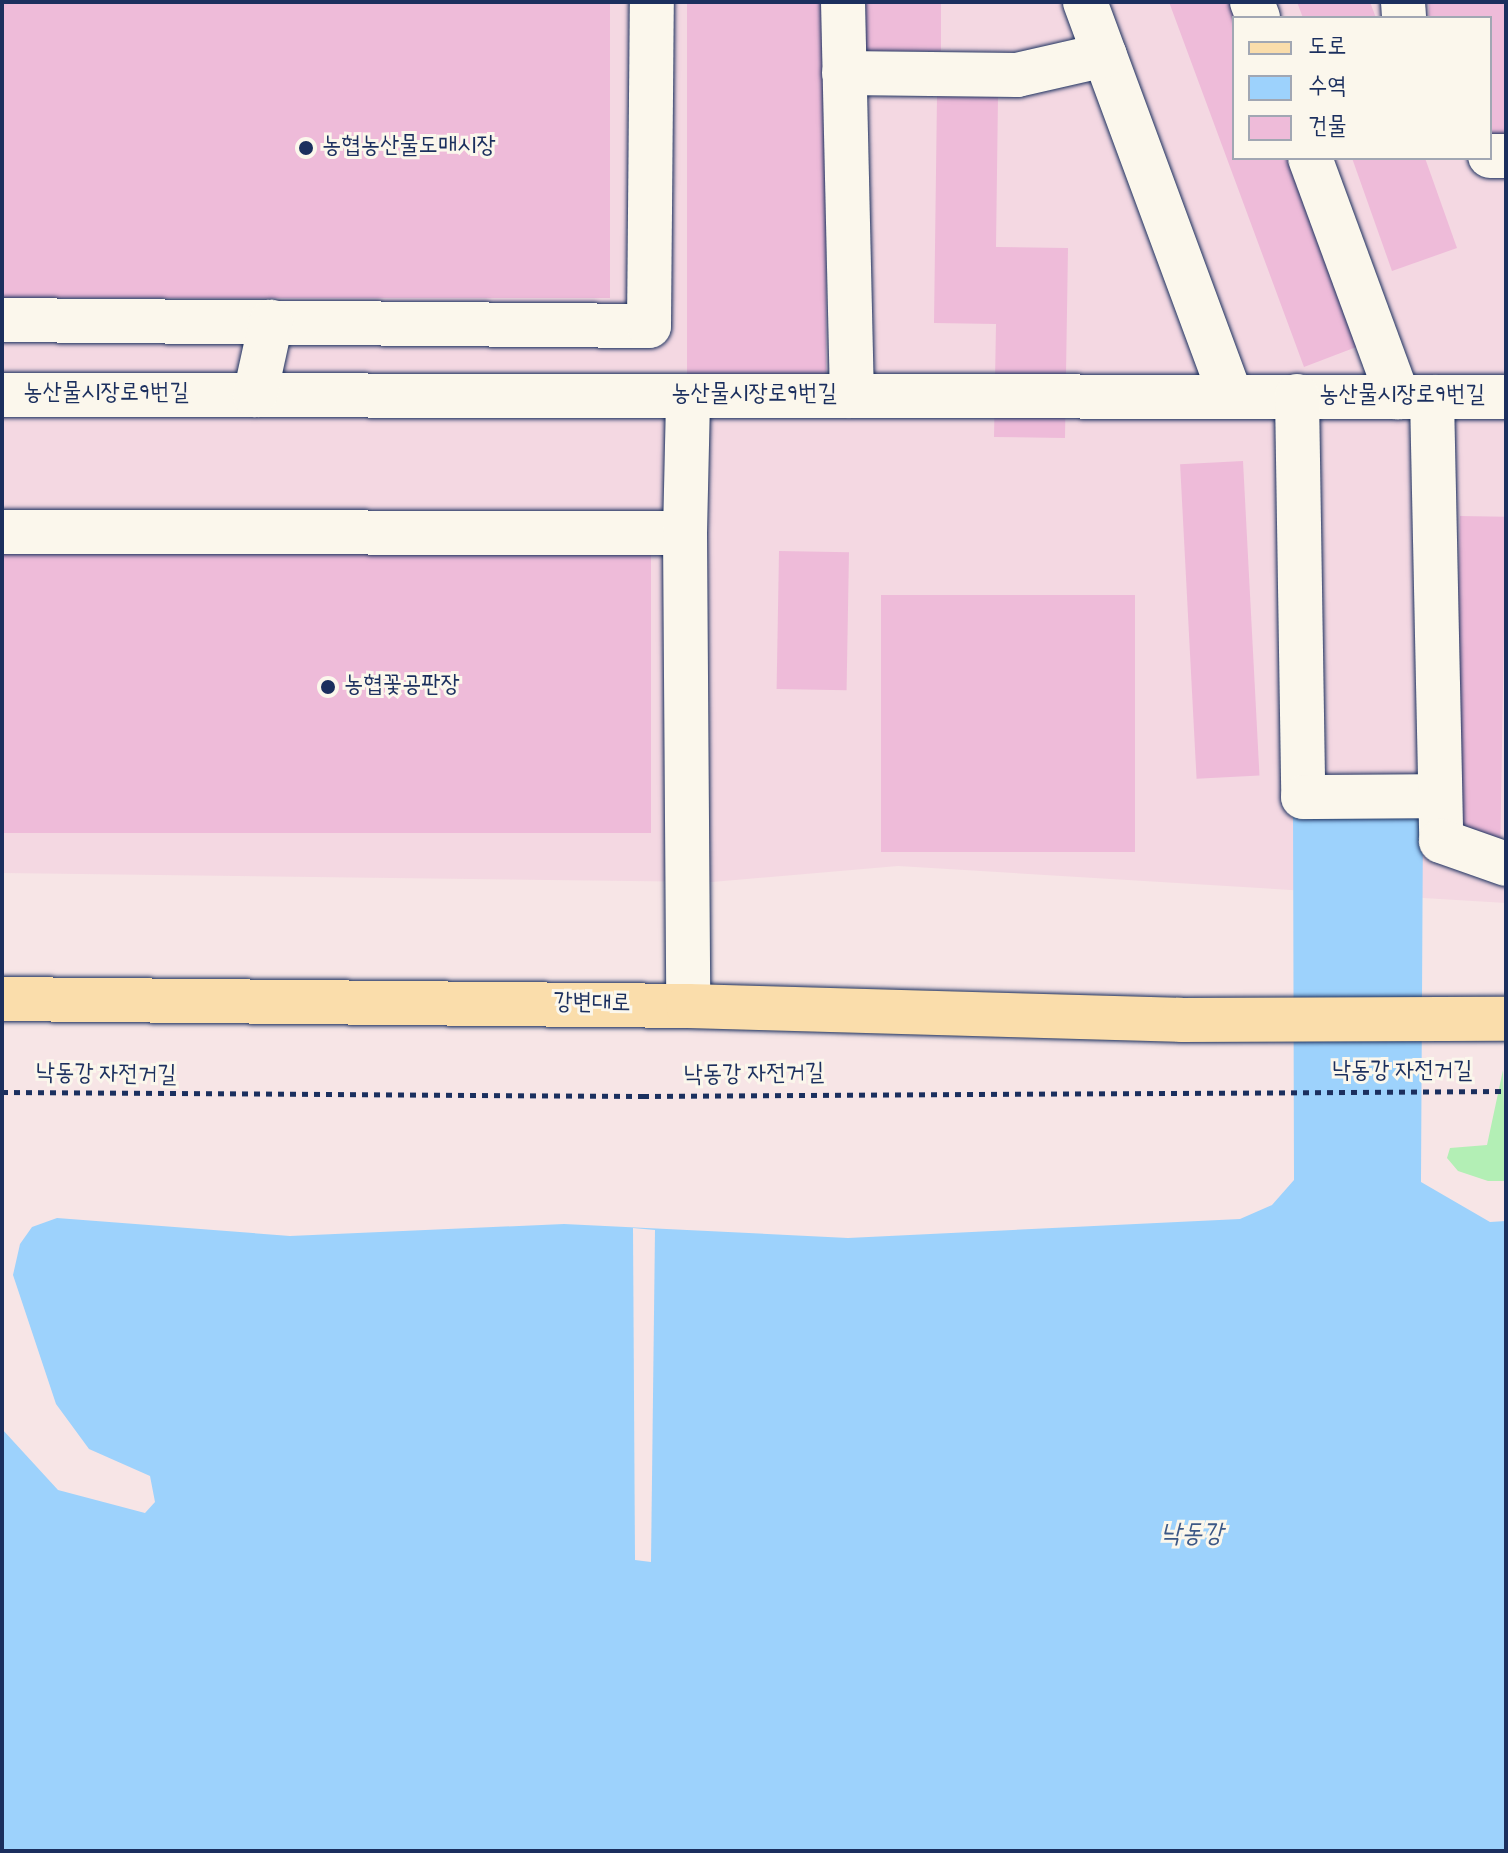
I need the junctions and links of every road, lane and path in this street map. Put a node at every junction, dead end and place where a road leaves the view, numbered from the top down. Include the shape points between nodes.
1 (652, 2) edge
2 (843, 2) edge
3 (1085, 2) edge
4 (1105, 55) junction
5 (844, 73) junction
6 (1311, 160) edge
7 (2, 320) edge
8 (271, 322) junction
9 (2, 395) edge
10 (255, 395) junction
11 (688, 396) junction
12 (852, 396) junction
13 (1297, 396) junction
14 (1231, 397) junction
15 (1415, 397) junction
16 (1506, 397) edge
17 (2, 532) edge
18 (685, 533) junction
19 (1438, 796) junction
20 (1506, 864) edge
21 (2, 999) edge
22 (688, 1006) junction
23 (1501, 1015) edge
24 (1506, 1091) edge
25 (2, 1092) edge

1 - 8 street via 649,326
2 - 5 street
3 - 4 street
4 - 5 street via 1017,75
4 - 14 street
5 - 12 street
6 - 15 street
7 - 8 street
8 - 10 street
9 - 10 street, 농산물시장로9번길
10 - 11 street, 농산물시장로9번길
11 - 12 street, 농산물시장로9번길
11 - 18 street
12 - 14 street, 농산물시장로9번길
13 - 14 street, 농산물시장로9번길
13 - 15 street, 농산물시장로9번길
13 - 19 street via 1303,797
15 - 16 street, 농산물시장로9번길
15 - 19 street
17 - 18 street
18 - 22 street
19 - 20 street via 1441,841
21 - 22 main road, 강변대로
22 - 23 main road, 강변대로 via 1181,1020
24 - 25 path, 낙동강 자전거길

